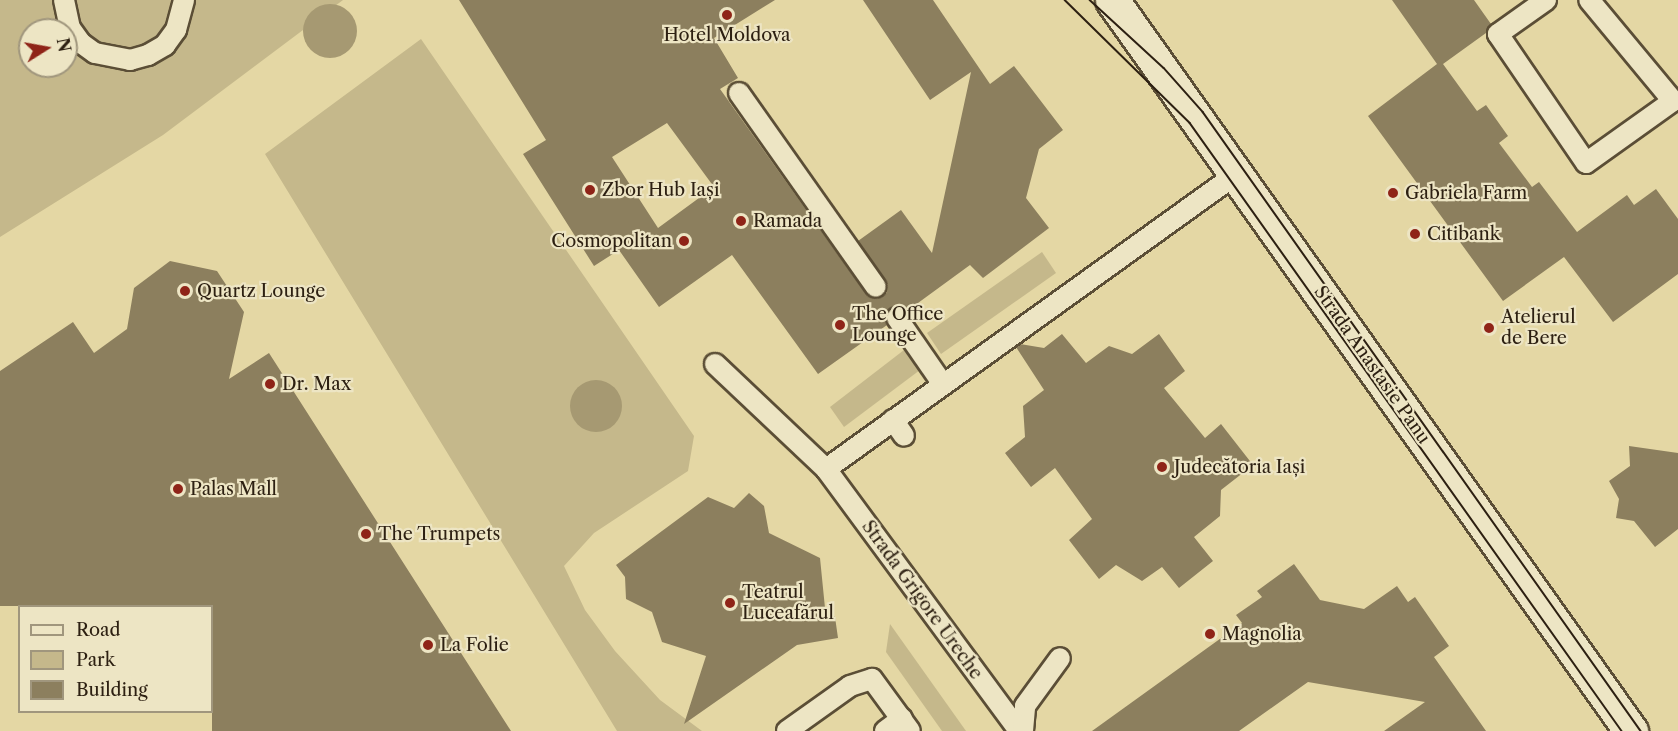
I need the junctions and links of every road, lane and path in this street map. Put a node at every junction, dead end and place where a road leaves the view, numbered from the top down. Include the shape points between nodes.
1 (64, 0) edge
2 (184, 0) edge
3 (1112, 0) edge
4 (1546, 0) edge
5 (1589, 0) edge
6 (739, 93) dead end
7 (1238, 173) junction
8 (876, 287) dead end
9 (897, 318) dead end
10 (715, 364) dead end
11 (942, 383) junction
12 (893, 420) junction
13 (904, 436) dead end
14 (826, 469) junction
15 (1569, 645) junction
16 (1060, 658) dead end
17 (906, 725) edge
18 (787, 731) edge
19 (885, 731) edge
20 (1021, 731) edge
21 (1602, 731) edge
22 (1631, 731) edge

1 - 2 lane via 70,28 81,43 95,53 130,60 148,56 165,45 176,30
3 - 7 main road, Strada Anastasie Panu
4 - 5 lane via 1498,34 1586,163 1674,101
6 - 8 lane
7 - 11 lane
7 - 15 main road, Strada Anastasie Panu
9 - 11 lane
10 - 14 lane, Strada Grigore Ureche
11 - 12 lane
12 - 13 lane
12 - 14 lane
14 - 20 lane, Strada Grigore Ureche
15 - 21 main road
15 - 22 main road, Strada Anastasie Panu
16 - 20 lane, Strada Grigore Ureche via 1025,706
17 - 18 lane via 872,678 850,686
17 - 19 lane

